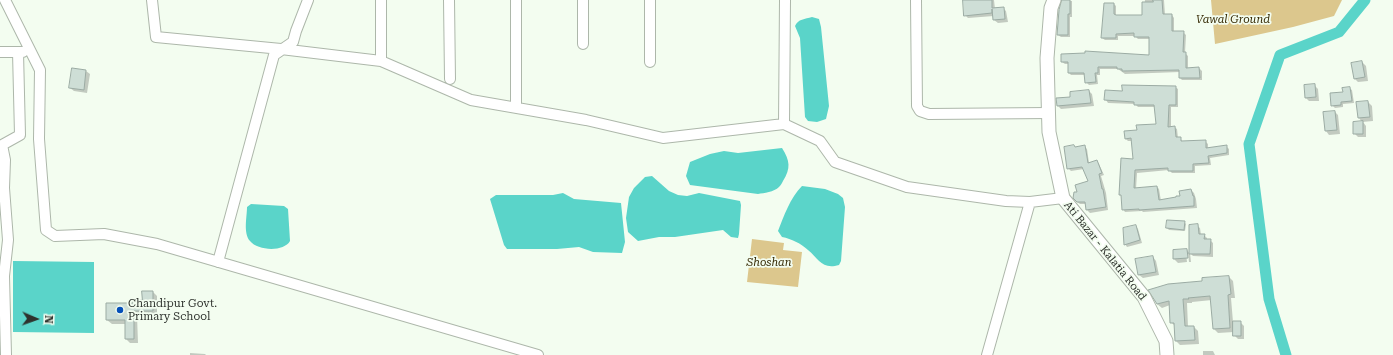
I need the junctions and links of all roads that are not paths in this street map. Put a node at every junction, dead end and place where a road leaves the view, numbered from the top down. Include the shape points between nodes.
1 (5, 0) edge
2 (152, 0) edge
3 (308, 0) edge
4 (382, 0) edge
5 (449, 0) edge
6 (516, 0) edge
7 (583, 0) edge
8 (650, 0) edge
9 (785, 0) edge
10 (916, 0) edge
11 (1054, 0) edge
12 (583, 44) dead end
13 (281, 49) junction
14 (0, 52) edge
15 (18, 52) junction
16 (31, 52) junction
17 (381, 61) junction
18 (650, 62) dead end
19 (450, 79) dead end
20 (516, 108) junction
21 (1049, 113) junction
22 (784, 124) junction
23 (1063, 198) junction
24 (1030, 202) junction
25 (218, 262) junction
26 (6, 355) edge
27 (538, 355) edge
28 (987, 355) edge
29 (1167, 355) edge

1 - 16 street
2 - 13 street via 156,37
3 - 13 street via 293,42
4 - 17 street
5 - 19 street
6 - 20 street
7 - 12 street
8 - 18 street
9 - 22 street
10 - 21 street via 917,106 920,111 929,114
11 - 21 main road, Ati Bazar - Kalatia Road via 1051,8 1047,58
13 - 17 street
13 - 25 street via 274,55
14 - 15 street
15 - 16 street
15 - 26 street via 20,135 2,145 8,240 4,276
16 - 25 street via 40,70 38,139 46,230 55,236 104,234 157,244
17 - 20 street via 471,100
20 - 22 street via 586,120 663,138
21 - 23 main road, Ati Bazar - Kalatia Road via 1049,132
22 - 24 street via 820,140 835,162 907,187
23 - 24 street
23 - 29 main road, Ati Bazar - Kalatia Road via 1144,297 1166,341
24 - 28 street
25 - 27 street

